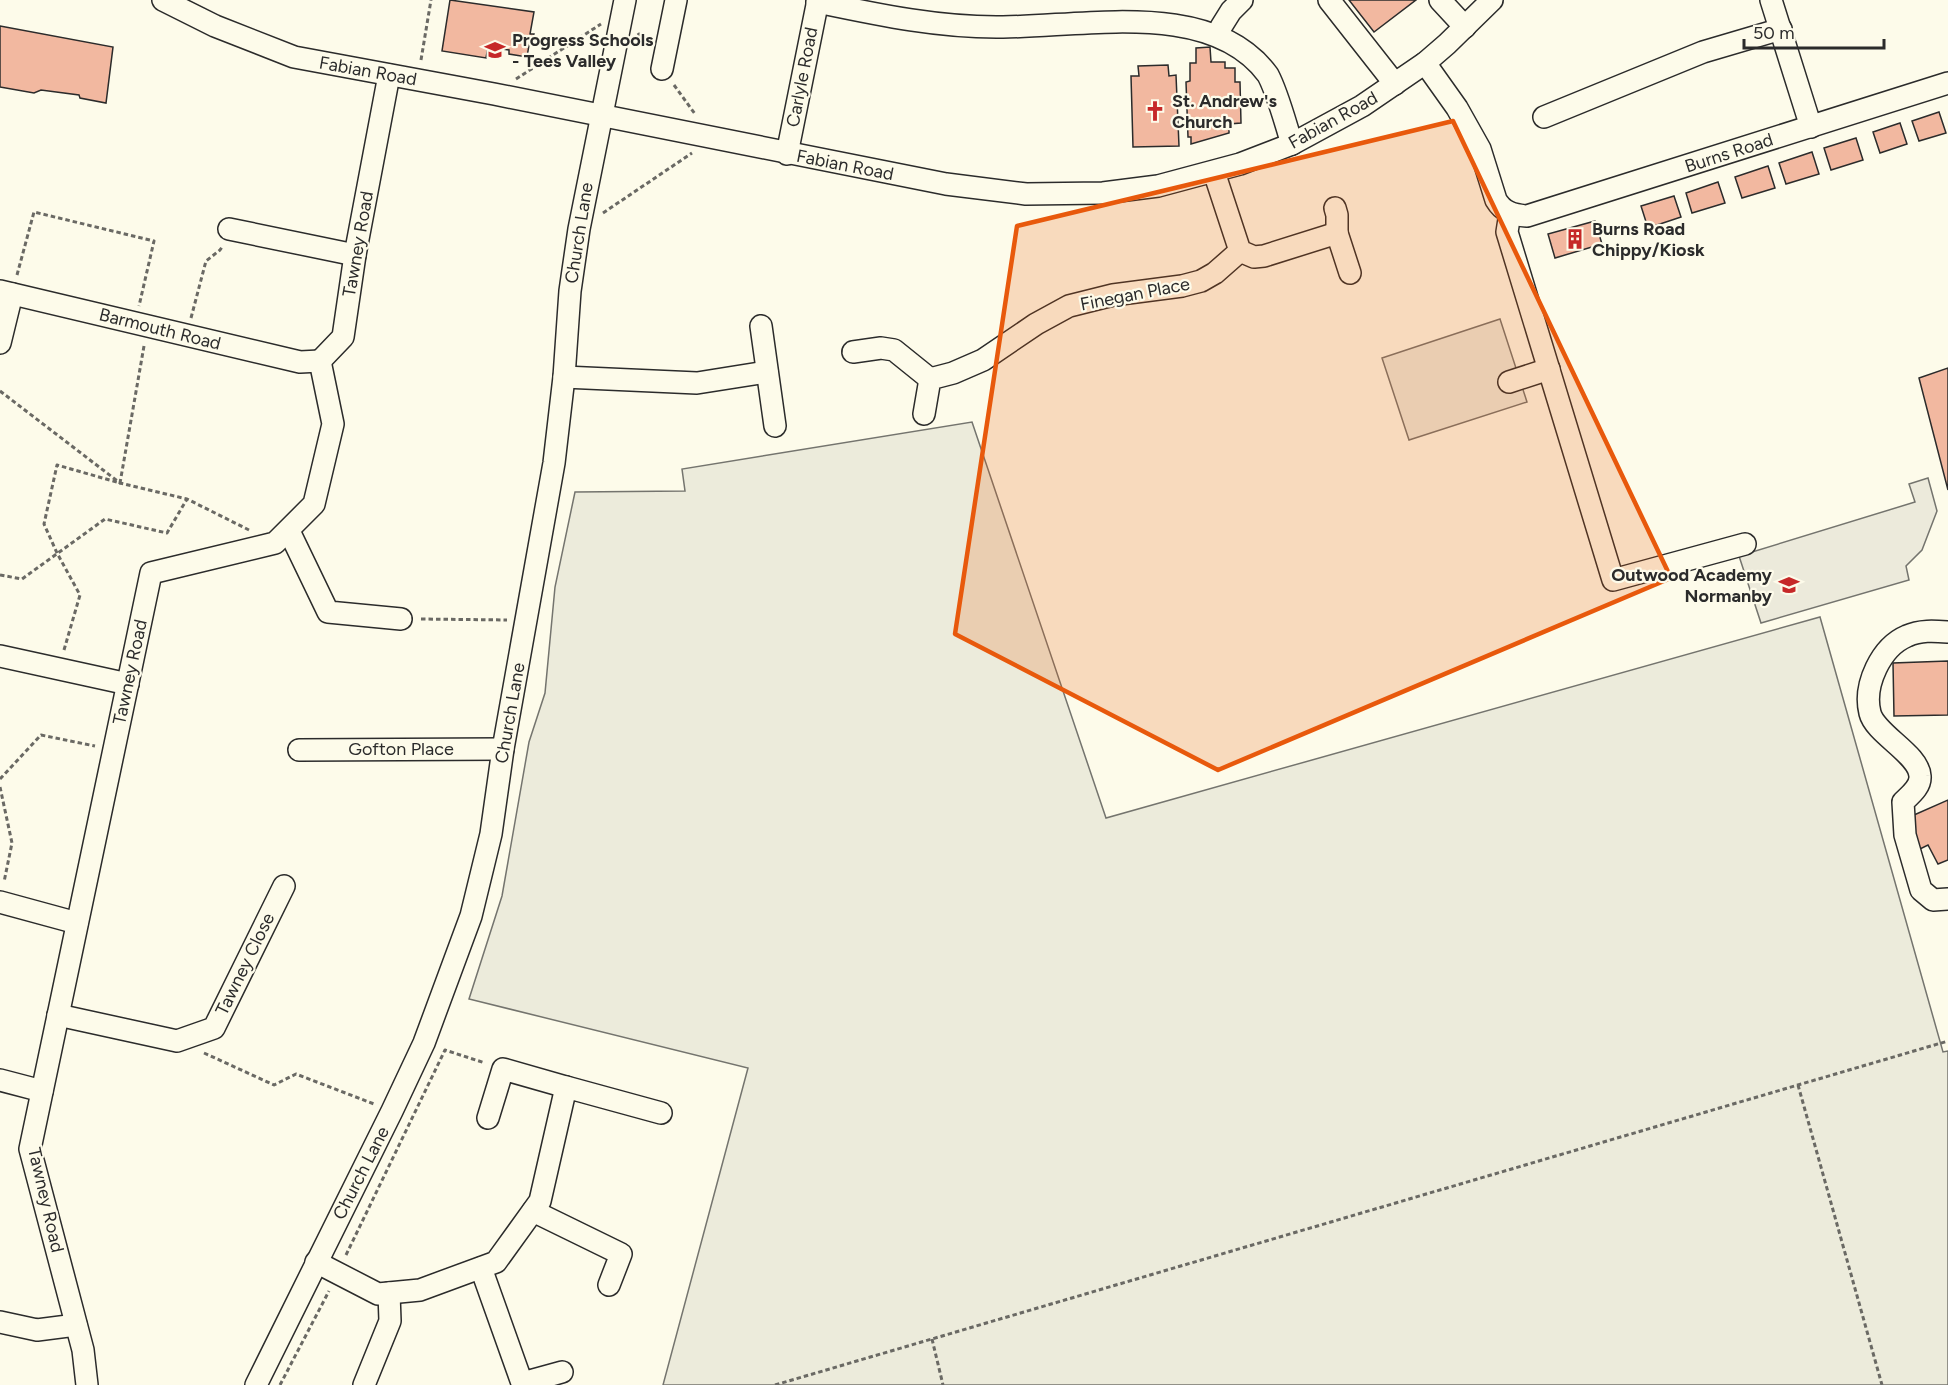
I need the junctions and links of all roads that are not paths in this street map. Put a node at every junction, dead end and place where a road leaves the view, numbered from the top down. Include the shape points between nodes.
1 (163, 0) edge
2 (625, 0) edge
3 (676, 0) edge
4 (1242, 0) edge
5 (1329, 0) edge
6 (1440, 0) edge
7 (1492, 0) edge
8 (1771, 0) edge
9 (818, 1) edge
10 (1221, 27) junction
11 (1465, 27) junction
12 (1781, 29) junction
13 (1425, 63) junction
14 (662, 69) dead end
15 (389, 75) junction
16 (1948, 83) edge
17 (1395, 84) junction
18 (601, 117) junction
19 (1544, 117) dead end
20 (1811, 127) junction
21 (1292, 144) junction
22 (787, 154) junction
23 (1214, 172) junction
24 (1335, 208) dead end
25 (1510, 213) junction
26 (229, 229) road end
27 (1337, 233) junction
28 (1240, 251) junction
29 (354, 255) junction
30 (1350, 273) dead end
31 (6, 292) edge
32 (761, 326) dead end
33 (0, 343) edge
34 (852, 352) dead end
35 (320, 361) junction
36 (1549, 369) junction
37 (767, 372) junction
38 (564, 377) junction
39 (930, 379) junction
40 (1509, 382) dead end
41 (924, 414) dead end
42 (775, 426) dead end
43 (282, 537) junction
44 (1745, 544) dead end
45 (401, 619) road end
46 (1948, 632) edge
47 (0, 656) edge
48 (128, 684) junction
49 (503, 749) junction
50 (299, 750) dead end
51 (284, 886) dead end
52 (1948, 899) edge
53 (0, 902) edge
54 (78, 923) junction
55 (58, 1015) junction
56 (0, 1080) edge
57 (566, 1087) junction
58 (42, 1091) junction
59 (661, 1113) dead end
60 (488, 1118) dead end
61 (533, 1211) junction
62 (316, 1262) junction
63 (481, 1268) junction
64 (609, 1285) dead end
65 (389, 1293) junction
66 (0, 1322) edge
67 (76, 1325) junction
68 (562, 1372) dead end
69 (87, 1385) edge
70 (256, 1385) edge
71 (364, 1385) edge

1 - 15 street, Fabian Road via 215,26 294,57
2 - 18 street, Church Lane
3 - 14 street
4 - 10 street
5 - 17 street
6 - 11 street
7 - 11 street, Fabian Road
8 - 12 street
9 - 10 street via 955,26 1047,25 1147,14 1175,15
9 - 22 street, Carlyle Road
10 - 21 street via 1255,55 1269,76
11 - 13 street, Fabian Road
12 - 19 street via 1703,52
12 - 20 street
13 - 17 street, Fabian Road
13 - 25 street via 1480,149 1496,200
15 - 18 street, Fabian Road
15 - 29 street, Tawney Road
16 - 20 street, Burns Road
17 - 21 street, Fabian Road
18 - 22 street, Fabian Road
18 - 38 street, Church Lane via 573,270
20 - 25 street, Burns Road via 1538,213
21 - 23 street, Fabian Road
22 - 23 street, Fabian Road via 946,184 1026,194 1103,193 1158,186
23 - 28 street
24 - 27 street
25 - 36 street via 1507,232
26 - 29 street
27 - 28 street via 1264,256 1254,257
27 - 30 street
28 - 39 street, Finegan Place via 1201,281 1070,306 983,360
29 - 35 street, Tawney Road via 343,336
31 - 33 street
31 - 35 street, Barmouth Road via 300,362
32 - 37 street
34 - 39 street via 894,350
35 - 43 street via 333,424 315,504
36 - 40 street
36 - 44 street via 1613,580
37 - 38 street via 697,383
37 - 42 street
38 - 49 street, Church Lane via 554,464
39 - 41 street
43 - 45 street via 328,612
43 - 48 street, Tawney Road via 151,573
46 - 52 street via 1930,630 1906,636 1887,652 1871,678 1868,698 1875,725 1916,764 1920,776 1916,789 1903,802 1905,835 1921,890 1933,900
47 - 48 street
48 - 54 street, Tawney Road
49 - 50 street, Gofton Place
49 - 62 street, Church Lane via 491,834 471,916 424,1043
51 - 55 street, Tawney Close via 214,1028 177,1041
53 - 54 street
54 - 55 street, Tawney Road
55 - 58 street, Tawney Road
56 - 58 street
57 - 59 street
57 - 60 street via 503,1069
57 - 61 street via 540,1202
58 - 67 street, Tawney Road via 30,1149
61 - 63 street via 496,1262
61 - 64 street via 621,1254
62 - 65 street via 378,1294
62 - 70 street, Church Lane
63 - 65 street via 420,1290
63 - 68 street via 522,1383
65 - 71 street via 390,1321
66 - 67 street via 37,1330
67 - 69 street, Tawney Road

